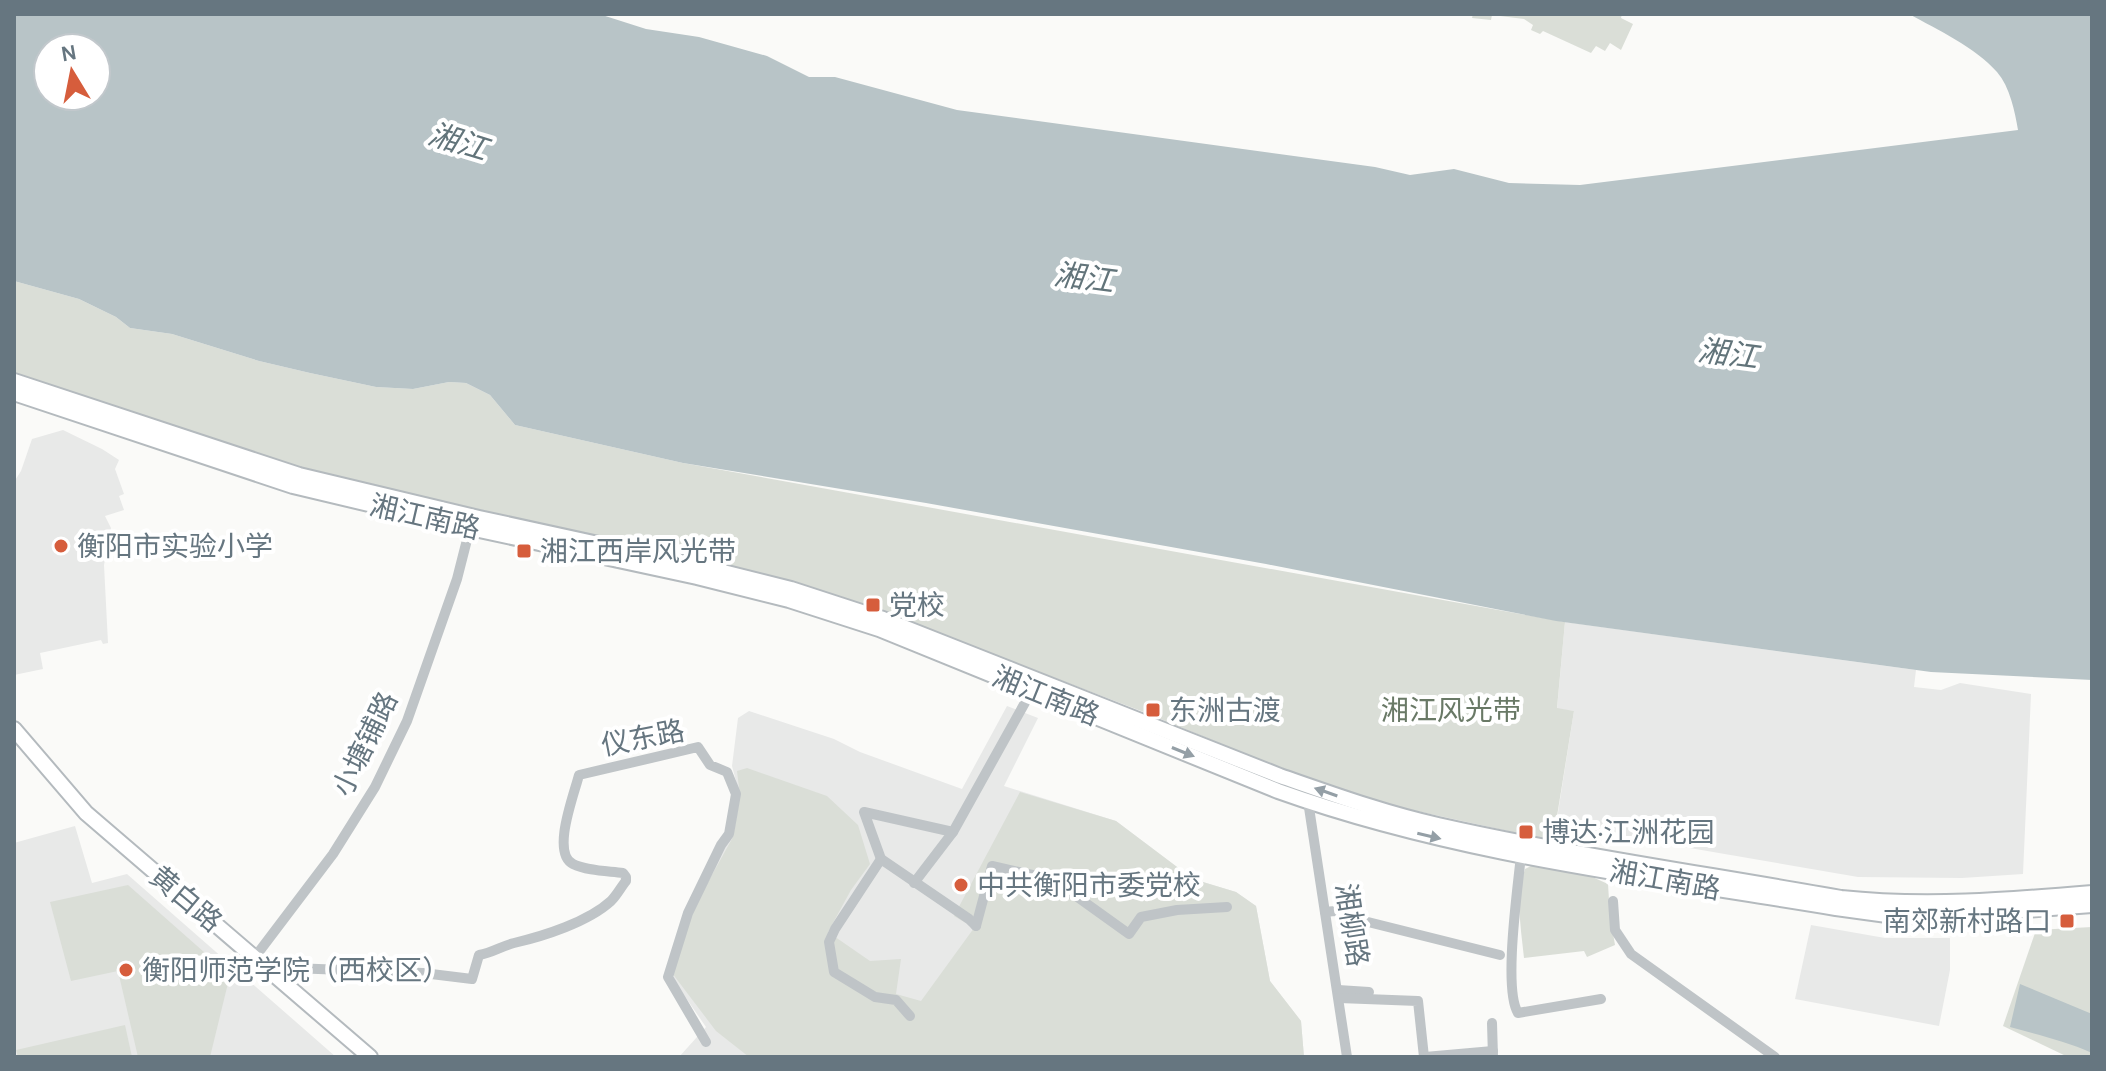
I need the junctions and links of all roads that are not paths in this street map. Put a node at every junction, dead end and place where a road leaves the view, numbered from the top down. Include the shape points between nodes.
1 (14, 381) edge
2 (14, 393) edge
3 (470, 528) junction
4 (1032, 690) junction
5 (14, 729) edge
6 (1308, 801) junction
7 (953, 832) junction
8 (1521, 855) junction
9 (881, 859) junction
10 (914, 883) junction
11 (2092, 893) edge
12 (1613, 901) dead end
13 (2092, 905) edge
14 (1227, 907) dead end
15 (1325, 912) junction
16 (1500, 955) dead end
17 (260, 962) junction
18 (1338, 994) junction
19 (1601, 999) dead end
20 (910, 1016) dead end
21 (1492, 1023) dead end
22 (706, 1042) dead end
23 (1493, 1054) edge
24 (370, 1057) edge
25 (1347, 1057) edge
26 (1424, 1057) edge
27 (1775, 1057) edge

11 -> 1 main road, 湘江南路 via 1886,903 1435,824 1280,776 883,619 791,589 299,475
2 - 3 main road, 湘江南路 via 293,486
3 - 4 main road, 湘江南路 via 789,600 879,629
3 - 17 street, 小塘铺路 via 407,721 375,787
4 -> 6 main road, 湘江南路
4 - 7 street
5 - 17 main road, 黄白路 via 86,813
6 -> 8 main road, 湘江南路 via 1426,836
6 - 15 street, 湘柳路
7 - 9 street via 864,812
7 - 10 street
8 - 13 main road, 湘江南路 via 1887,915
8 - 19 street via 1513,1005 1518,1013
9 - 10 street
9 - 20 street via 829,942 834,972 875,997 896,1000
10 - 14 street via 976,926 992,866 1037,876 1129,934 1141,917
12 - 27 street via 1615,930 1631,954
15 - 16 street via 1342,910 1364,921
15 - 18 street, 湘柳路
17 - 22 street, 仪东路 via 472,979 479,955 581,920 611,901 626,881 623,873 580,867 564,854 579,775 698,747 710,765 727,772 736,794 729,834 688,913 668,977
17 - 24 main road, 黄白路
18 - 25 street, 湘柳路
18 - 26 street via 1418,1001
21 - 23 street
23 - 26 street

